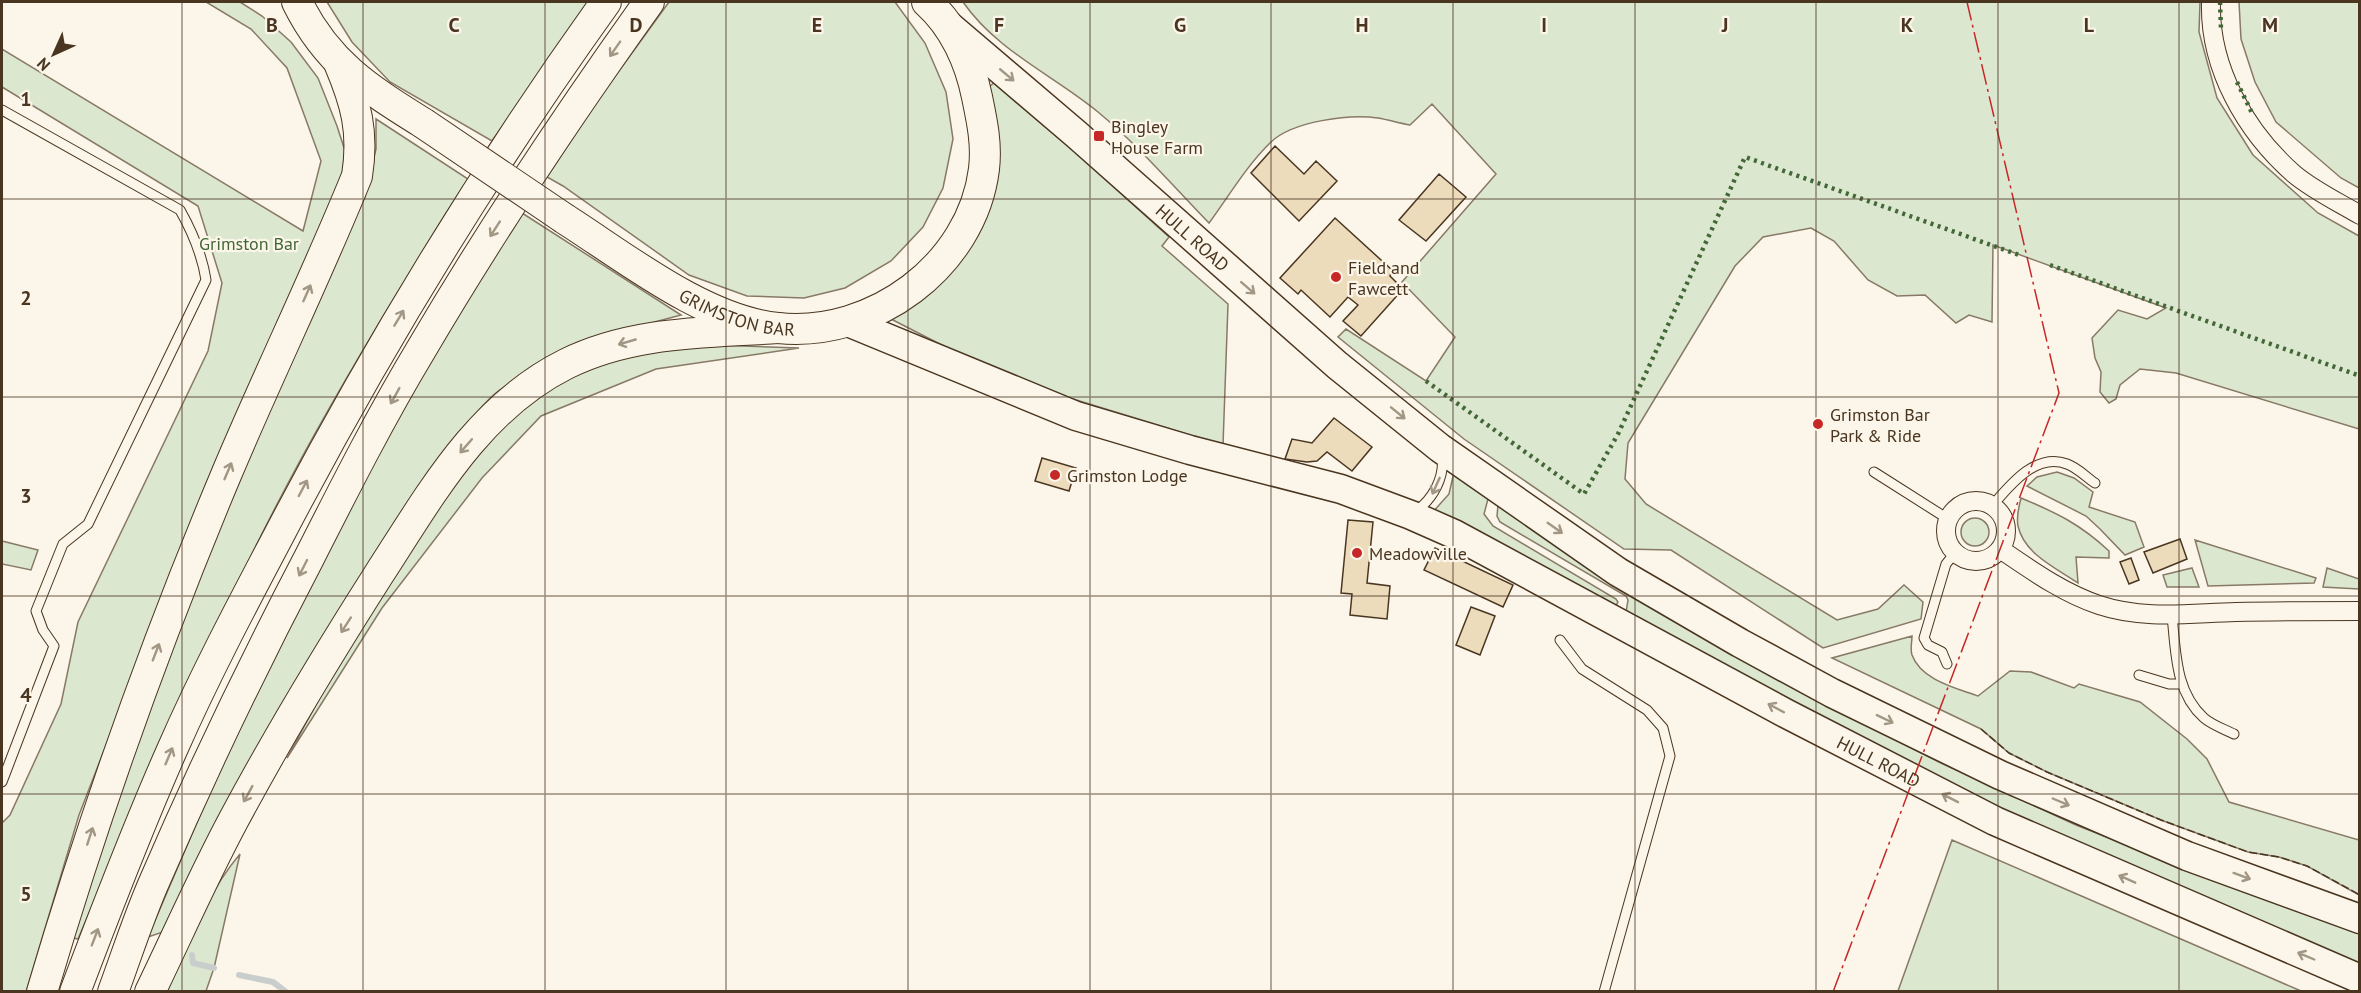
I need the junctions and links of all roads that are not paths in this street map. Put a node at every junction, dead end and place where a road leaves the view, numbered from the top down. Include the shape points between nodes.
1 (279, 2) edge
2 (297, 2) edge
3 (606, 2) edge
4 (649, 2) edge
5 (2211, 2) edge
6 (933, 8) edge
7 (312, 31) junction
8 (339, 63) junction
9 (2, 110) edge
10 (2360, 215) edge
11 (849, 322) junction
12 (778, 328) junction
13 (1440, 448) junction
14 (1874, 472) dead end
15 (2095, 483) dead end
16 (1992, 506) junction
17 (1411, 515) junction
18 (1948, 519) junction
19 (2000, 549) junction
20 (1955, 553) junction
21 (2360, 611) edge
22 (2172, 616) junction
23 (1560, 640) dead end
24 (1947, 664) dead end
25 (2139, 675) dead end
26 (2181, 684) junction
27 (2234, 734) dead end
28 (2, 782) edge
29 (2360, 919) edge
30 (2360, 979) edge
31 (42, 992) edge
32 (75, 992) edge
33 (113, 992) edge
34 (150, 992) edge
35 (1604, 992) edge

1 - 7 highway
2 - 7 highway, GRIMSTON BAR
32 -> 3 highway via 173,748 224,640 323,450 456,223
4 -> 33 highway via 481,251 421,348 356,466 262,647 213,752 154,882
5 - 10 street via 2218,55 2237,106 2265,145 2295,175
6 - 11 highway, GRIMSTON BAR via 972,75 985,136 984,170 976,203 957,240 924,279 891,304
6 -> 13 main road, HULL ROAD via 1337,365
7 - 8 highway, GRIMSTON BAR
8 - 12 highway, GRIMSTON BAR, bridge via 362,84 703,306 739,320
31 -> 8 highway via 119,750 180,590 225,476 357,176 360,128
9 - 28 lane via 180,210 195,237 206,280 88,524 63,544 44,590 36,611 54,646
11 - 12 highway, GRIMSTON BAR
11 - 17 main road, HULL ROAD via 1076,416 1341,489
12 -> 34 highway via 639,339 602,350 534,382 478,432 453,461 339,636 233,820
13 -> 17 lane via 1443,467 1437,487 1426,504
13 -> 29 main road, HULL ROAD via 1618,572 1832,693 2000,775 2165,846
14 - 18 lane
15 - 16 lane via 2064,463 2039,465 2013,482
16 - 18 street via 1972,501 1954,510
16 - 19 street via 2004,521
30 -> 17 main road, HULL ROAD via 1995,821
18 - 20 street via 1946,537
19 - 20 street via 1978,561
19 - 22 street via 2067,592 2099,605 2125,612
20 - 24 lane via 1946,564 1924,638 1928,645 1942,652
21 - 22 street
22 - 26 lane
23 - 35 lane via 1582,669 1647,710 1663,728 1670,756
25 - 26 lane
26 - 27 lane via 2193,706 2206,719

